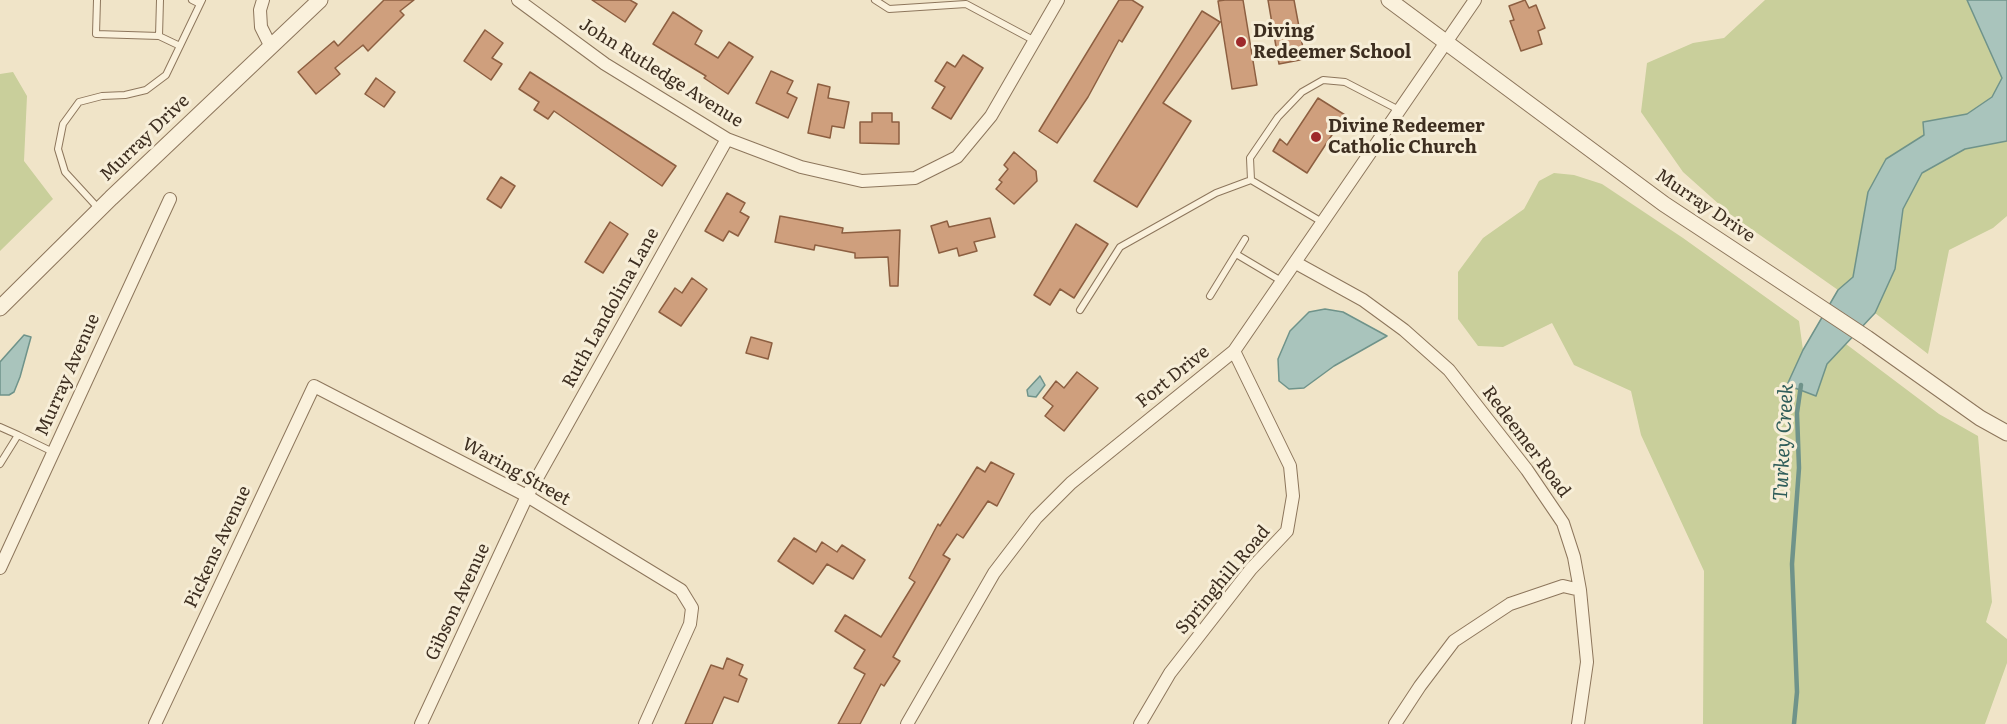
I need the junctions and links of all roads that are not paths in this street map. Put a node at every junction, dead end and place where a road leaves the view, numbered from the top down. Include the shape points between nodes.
1 (97, 0) edge
2 (160, 0) edge
3 (192, 0) edge
4 (263, 0) edge
5 (320, 0) edge
6 (518, 0) edge
7 (875, 0) edge
8 (1058, 0) edge
9 (1389, 0) edge
10 (1475, 0) edge
11 (201, 2) edge
12 (159, 36) junction
13 (1035, 41) junction
14 (1446, 42) junction
15 (270, 45) junction
16 (180, 46) junction
17 (1399, 110) junction
18 (727, 139) junction
19 (1251, 180) junction
20 (170, 199) dead end
21 (99, 210) junction
22 (1323, 223) junction
23 (1245, 239) dead end
24 (1236, 254) junction
25 (1296, 263) junction
26 (1283, 282) junction
27 (1210, 296) dead end
28 (0, 308) edge
29 (1080, 310) dead end
30 (1234, 351) junction
31 (314, 386) joint
32 (0, 427) edge
33 (2007, 433) edge
34 (18, 435) junction
35 (53, 452) junction
36 (0, 464) edge
37 (526, 496) junction
38 (0, 568) edge
39 (1580, 590) junction
40 (155, 724) edge
41 (422, 724) edge
42 (645, 724) edge
43 (907, 724) edge
44 (1140, 724) edge
45 (1395, 724) edge
46 (1578, 724) edge

1 - 12 lane via 96,34
2 - 12 lane
3 - 11 lane
4 - 15 street via 261,27
5 - 15 street, Murray Drive
6 - 18 street, John Rutledge Avenue via 605,64
7 - 13 lane via 889,9 966,4
8 - 13 street, John Rutledge Avenue
9 - 14 street, Murray Drive
10 - 14 street, Fort Drive
11 - 16 lane
12 - 16 lane
13 - 18 street, John Rutledge Avenue via 991,116 957,157 915,178 862,181 801,167
14 - 17 street, Fort Drive
14 - 33 street, Murray Drive via 1664,204
15 - 21 street, Murray Drive
16 - 21 lane via 166,75 146,90 79,102 63,124 58,150 65,172
17 - 19 lane via 1345,82 1323,80 1302,92 1278,117 1250,158
17 - 22 street, Fort Drive
18 - 37 street, Ruth Landolina Lane
19 - 22 lane
19 - 29 lane via 1216,193 1120,247
20 - 35 street, Murray Avenue
21 - 28 street, Murray Drive
22 - 25 street, Fort Drive
23 - 24 lane
24 - 26 lane
24 - 27 lane
25 - 26 street, Fort Drive
25 - 39 street, Redeemer Road via 1363,300 1449,370 1563,523
26 - 30 street, Fort Drive
30 - 43 street, Fort Drive via 1071,483 1036,518 994,573
30 - 44 street, Springhill Road via 1290,466 1293,496 1287,531 1251,569 1178,664
31 - 37 street, Waring Street
31 - 40 street, Pickens Avenue
32 - 34 lane
34 - 35 lane
34 - 36 lane
35 - 38 street, Murray Avenue
37 - 41 street, Gibson Avenue
37 - 42 street, Waring Street via 681,590 690,603 690,624
39 - 45 street via 1563,586 1510,604 1454,642
39 - 46 street, Redeemer Road via 1587,662

